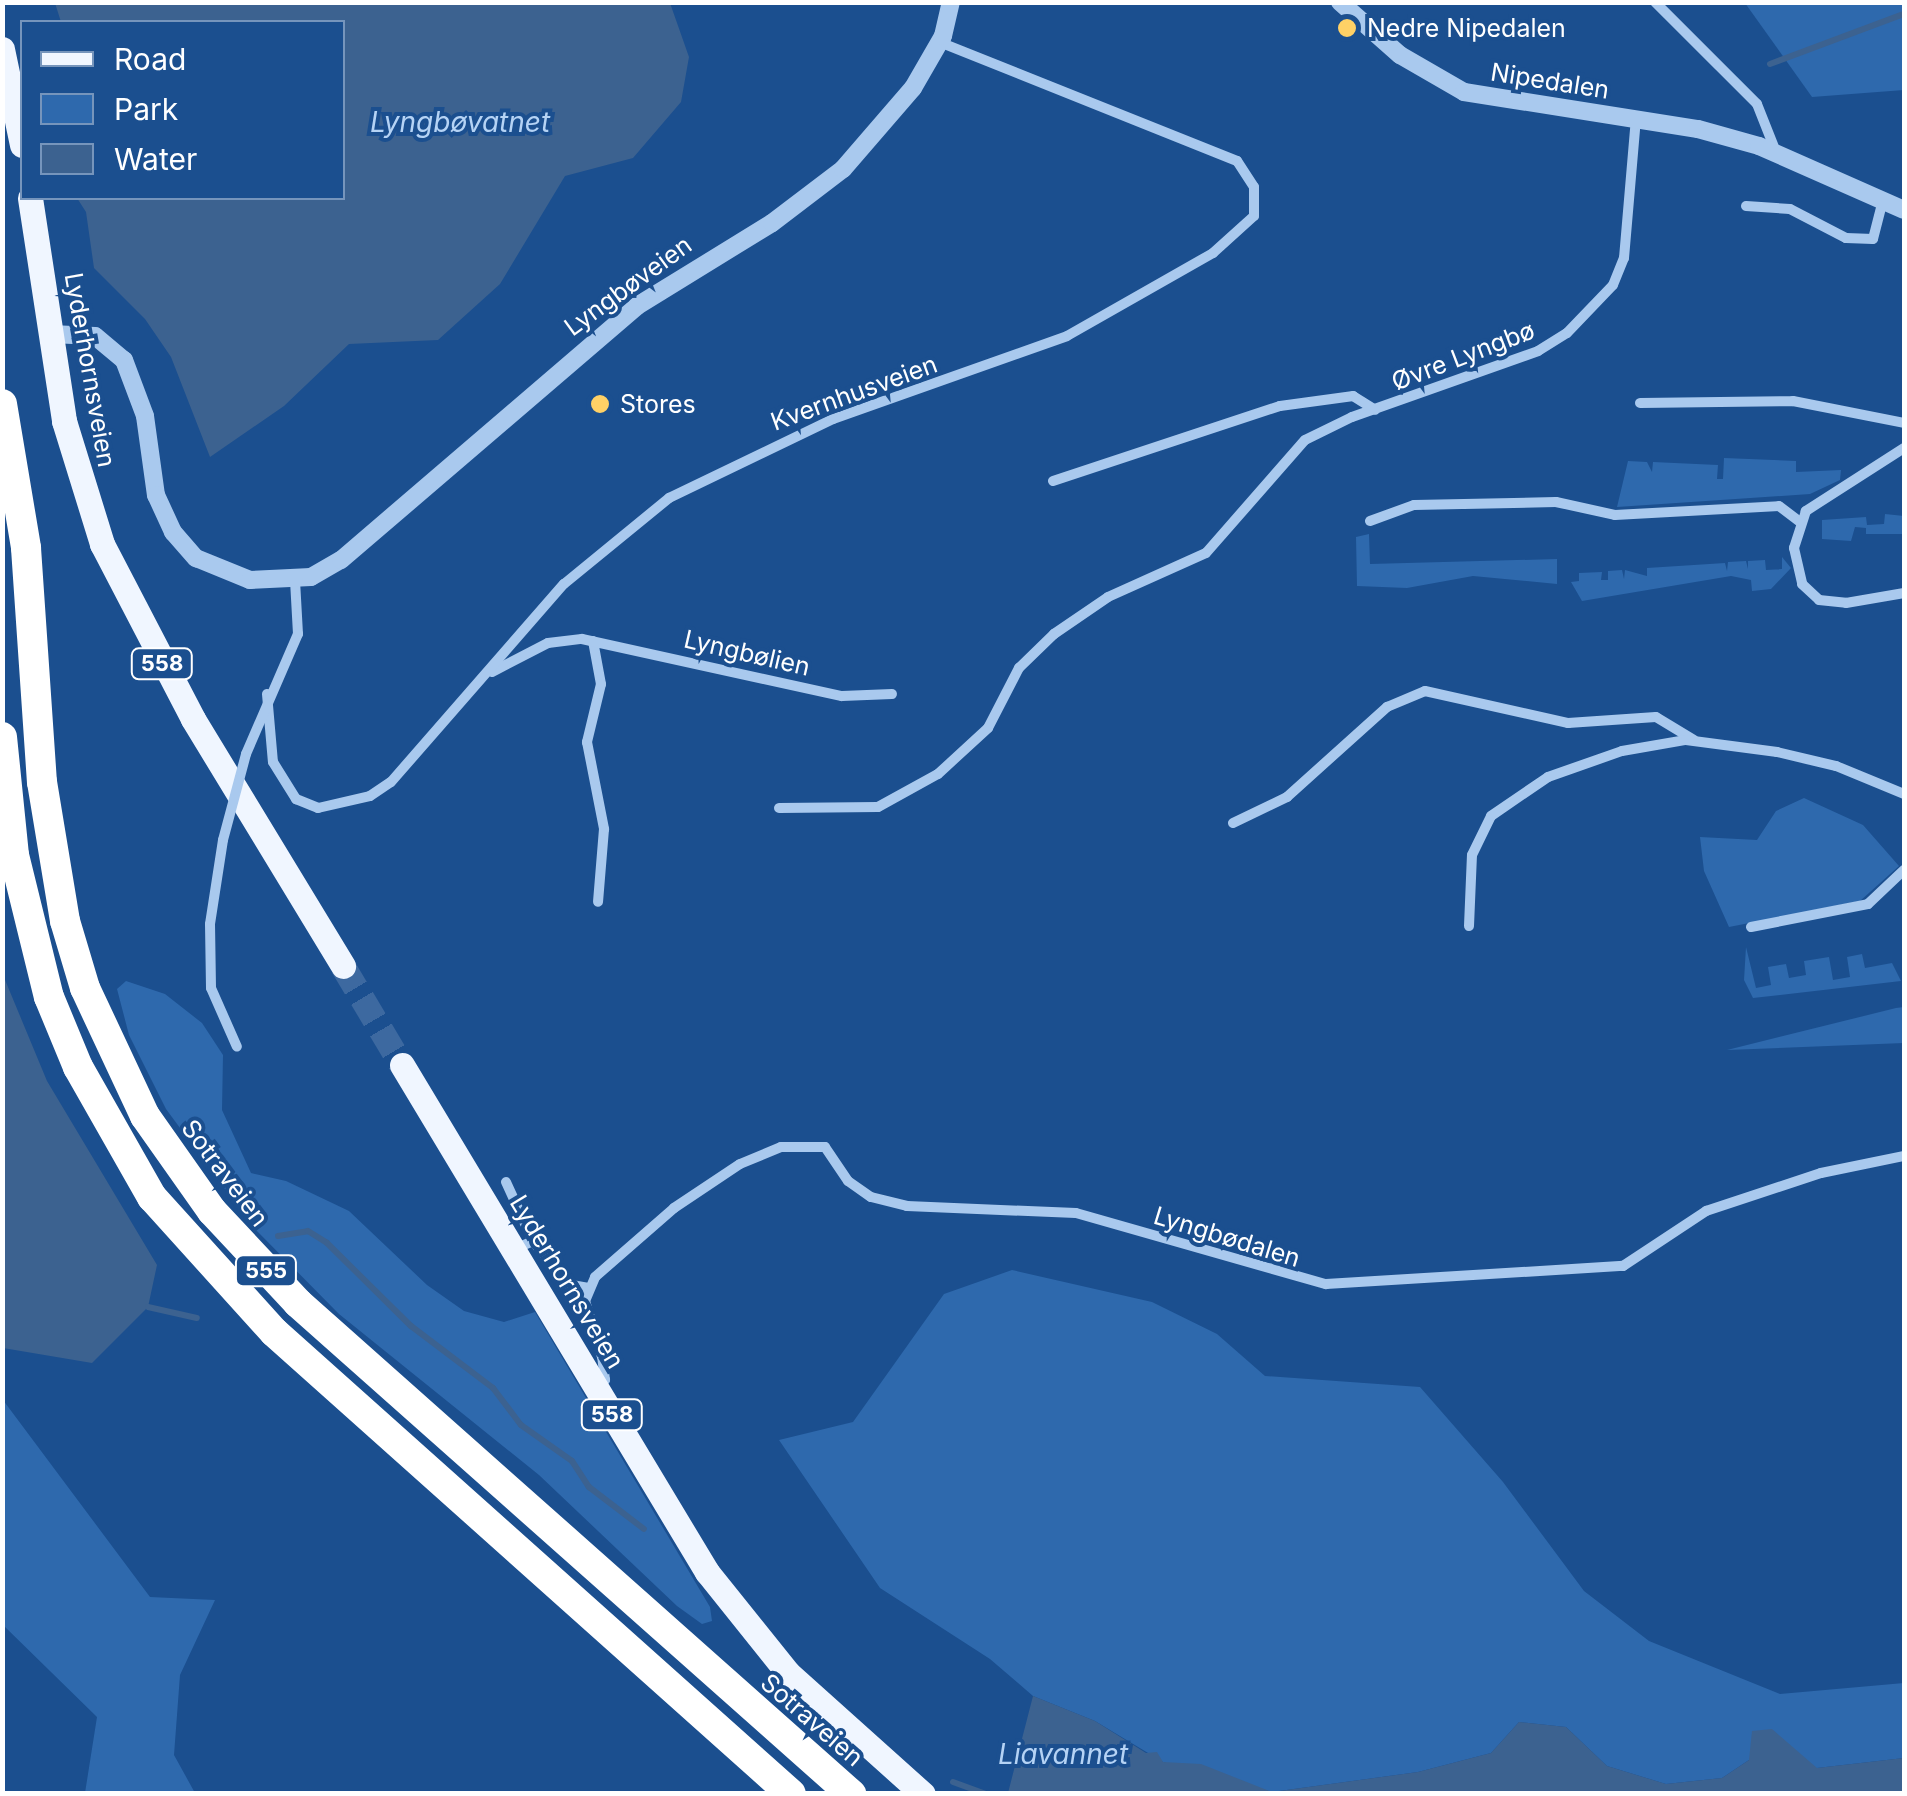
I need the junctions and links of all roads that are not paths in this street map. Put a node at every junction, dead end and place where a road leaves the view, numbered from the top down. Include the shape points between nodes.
1 (952, 2) edge
2 (1340, 2) edge
3 (1655, 2) edge
4 (939, 42) junction
5 (2, 49) edge
6 (1636, 119) junction
7 (20, 134) edge
8 (1777, 154) junction
9 (30, 200) edge
10 (1883, 200) junction
11 (1746, 206) dead end
12 (1904, 210) edge
13 (51, 334) junction
14 (1640, 403) dead end
15 (2, 404) edge
16 (1375, 410) junction
17 (1904, 423) edge
18 (1904, 448) edge
19 (1053, 481) dead end
20 (1370, 521) dead end
21 (1800, 522) junction
22 (295, 581) junction
23 (1904, 593) edge
24 (593, 640) junction
25 (487, 674) junction
26 (267, 694) junction
27 (892, 694) dead end
28 (2, 737) edge
29 (1695, 740) junction
30 (1904, 794) edge
31 (779, 808) dead end
32 (1233, 823) dead end
33 (1904, 870) edge
34 (598, 902) dead end
35 (1470, 926) dead end
36 (1751, 927) dead end
37 (342, 966) tunnel mouth
38 (236, 1047) dead end
39 (402, 1065) tunnel mouth
40 (1904, 1156) edge
41 (506, 1182) dead end
42 (523, 1246) junction
43 (589, 1288) junction
44 (595, 1387) junction
45 (791, 1794) edge
46 (851, 1794) edge
47 (923, 1794) edge

1 - 4 street, Lyngbøveien
2 - 6 street, Nipedalen via 1400,55 1464,92
3 - 8 street via 1757,104
4 - 22 street, Lyngbøveien via 913,88 842,169 772,224 637,306 340,560
4 - 25 street, Kvernhusveien via 1237,161 1254,186 1254,216 1233,240 1067,336 833,419 669,498 564,584
5 - 7 main road
6 - 8 street, Nipedalen via 1698,129
6 - 16 street, Øvre Lyngbø via 1631,234 1618,277 1596,304 1550,345
8 - 10 street, Nipedalen
9 - 13 main road, Lyderhornsveien / 558
10 - 11 street via 1873,239 1846,238 1790,209
10 - 12 street, Nipedalen
13 - 22 street, Lyngbøveien via 95,336 124,360 138,385 156,495 182,545 233,576
13 - 37 main road, Lyderhornsveien / 558 via 74,460 119,584
14 - 17 street via 1792,401
15 - 46 highway, Sotraveien / 555 via 26,548 42,782 64,921 92,1004 146,1116 212,1212 298,1303
16 - 19 street, Øvre Lyngbø via 1353,396 1280,406
16 - 31 street, Øvre Lyngbø via 1328,427 1292,450 1206,553 1108,598 1054,634 1020,668 988,728 938,774 878,807
18 - 21 street via 1816,502
20 - 21 street via 1414,504 1556,502 1615,516 1779,506
21 - 23 street via 1795,562 1802,584 1819,600 1846,603
22 - 26 street via 298,634
24 - 25 street, Lyngbølien via 548,642
24 - 27 street, Lyngbølien via 842,696
24 - 34 street via 602,684 587,742 604,829
25 - 26 street, Kvernhusveien via 391,782 345,806 318,808 282,784 268,741
26 - 38 street, bridge via 222,840 212,907 211,988
28 - 45 highway, 555 via 14,856 49,997 78,1068 152,1197 274,1332
29 - 30 street via 1819,760
29 - 32 street via 1656,717 1568,723 1425,691 1386,707 1287,797
29 - 35 street via 1574,767 1505,804 1472,855
33 - 36 street via 1868,904
39 - 42 main road, Lyderhornsveien / 558
40 - 43 street, Lyngbødalen via 1706,1211 1623,1266 1326,1284 1076,1213 907,1206 871,1197 848,1181 825,1147 807,1143 767,1152 711,1182 626,1245
41 - 42 street
42 - 43 street via 566,1284
42 - 44 main road, Lyderhornsveien / 558
43 - 44 street via 586,1310 605,1380
44 - 47 main road, Lyderhornsveien / 558 via 739,1616 816,1700

